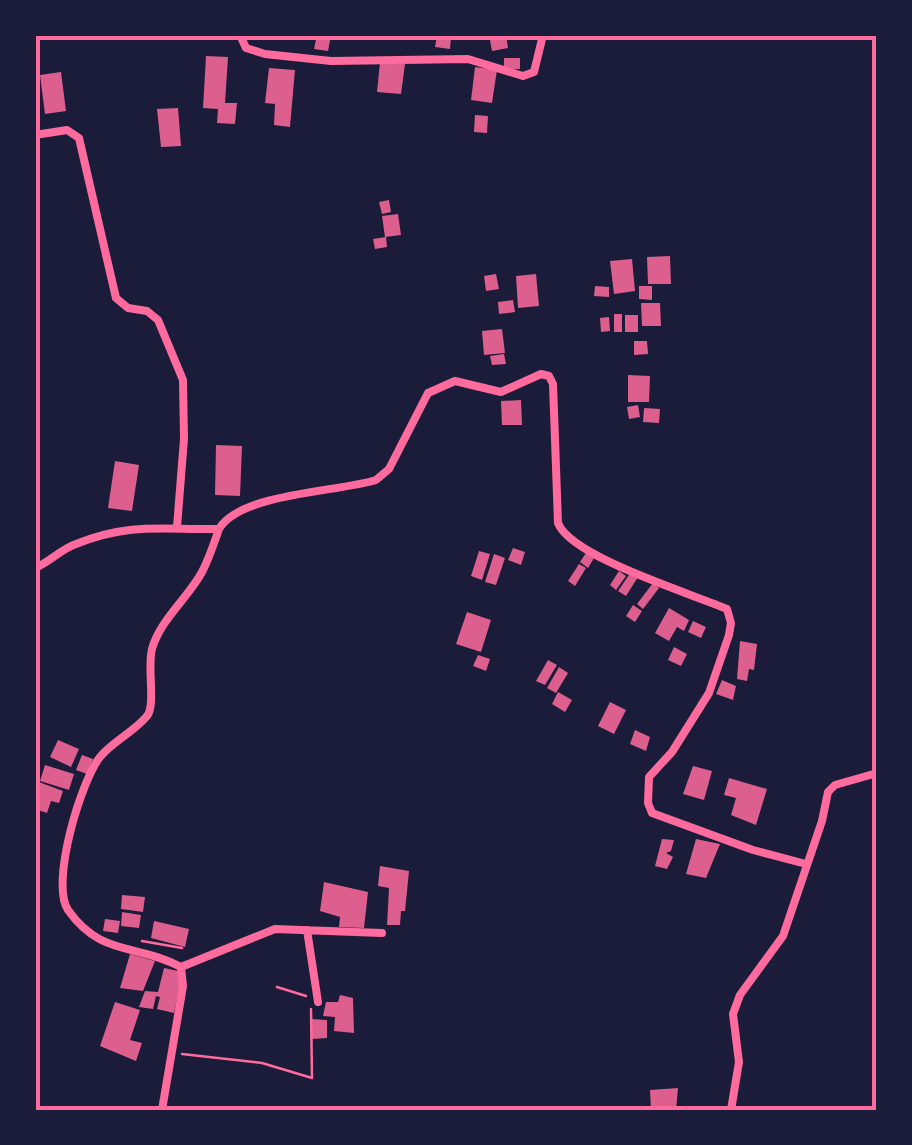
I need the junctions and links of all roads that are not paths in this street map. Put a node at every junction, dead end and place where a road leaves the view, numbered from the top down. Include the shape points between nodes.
1 (240, 35) edge
2 (543, 35) edge
3 (35, 136) edge
4 (177, 527) junction
5 (220, 529) junction
6 (35, 568) edge
7 (877, 773) edge
8 (806, 864) junction
9 (307, 930) junction
10 (382, 933) dead end
11 (181, 966) junction
12 (318, 1002) road end
13 (162, 1110) edge
14 (731, 1110) edge

1 - 2 street via 246,48 265,54 331,61 468,59 524,76 534,72
3 - 4 street via 67,130 78,138 116,298 158,320 183,380
4 - 5 street
4 - 6 street via 107,533
5 - 8 street via 230,516 266,502 376,480 389,469 428,393 439,386 456,381 501,392 549,376 562,535 730,616 709,693 649,776 652,814
5 - 11 street via 202,572 155,638 148,716 95,764 72,822 62,881 66,908 95,940
7 - 8 street via 828,792
8 - 14 street via 783,936 740,995 734,1014 738,1062
9 - 10 street
9 - 11 street via 267,930
9 - 12 street
11 - 13 street via 184,986

